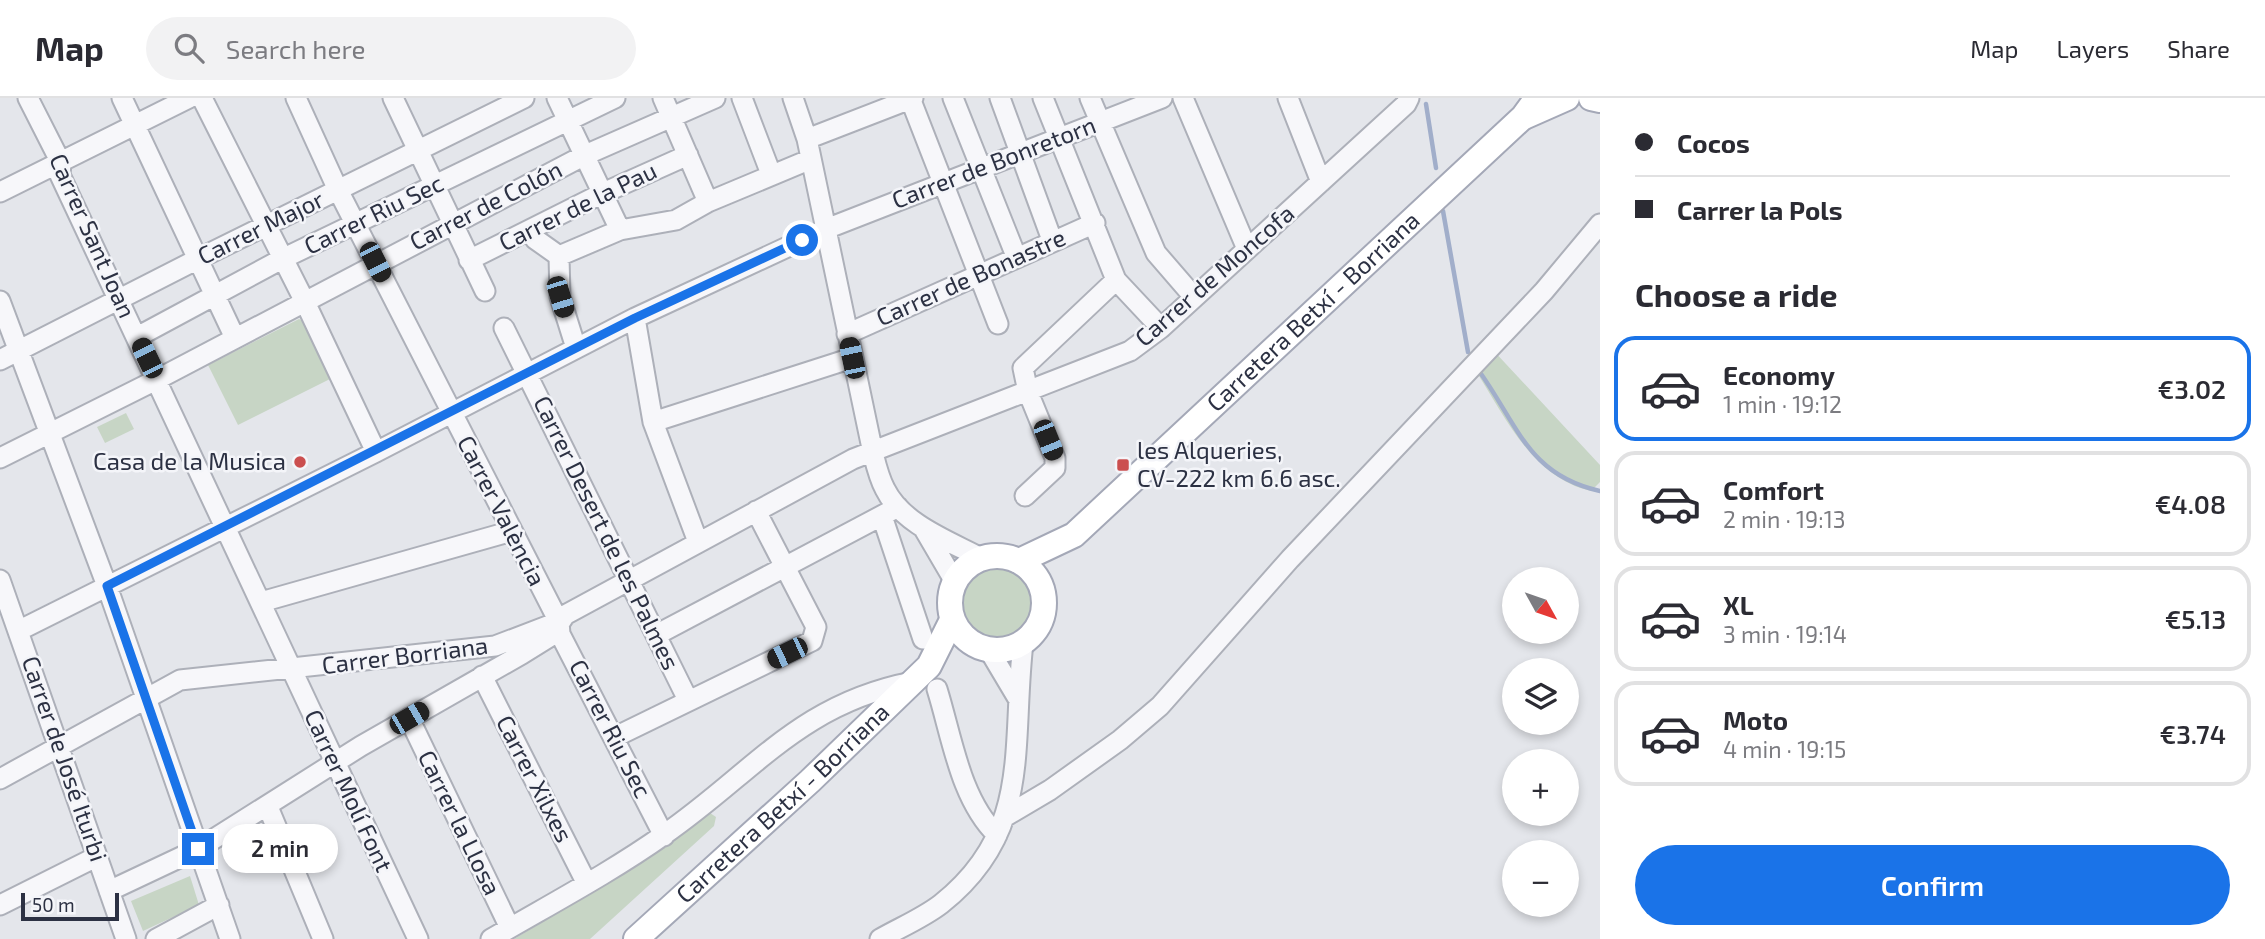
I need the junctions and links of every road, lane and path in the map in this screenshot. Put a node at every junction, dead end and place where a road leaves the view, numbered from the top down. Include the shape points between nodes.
1 (28, 98) edge
2 (122, 98) edge
3 (190, 98) edge
4 (202, 98) edge
5 (296, 98) edge
6 (393, 98) edge
7 (524, 98) edge
8 (557, 98) edge
9 (615, 98) edge
10 (663, 98) edge
11 (715, 98) edge
12 (742, 98) edge
13 (793, 98) edge
14 (911, 98) edge
15 (953, 98) edge
16 (1000, 98) edge
17 (1043, 98) edge
18 (1090, 98) edge
19 (1162, 98) edge
20 (1182, 98) edge
21 (1288, 98) edge
22 (1409, 98) edge
23 (1567, 98) edge
24 (1591, 98) edge
25 (1600, 100) edge
26 (1530, 108) edge
27 (671, 118) junction
28 (567, 120) junction
29 (1100, 121) junction
30 (133, 126) junction
31 (1059, 137) junction
32 (807, 139) junction
33 (418, 150) junction
34 (1019, 153) junction
35 (688, 155) junction
36 (583, 156) junction
37 (811, 159) junction
38 (61, 163) junction
39 (980, 169) junction
40 (771, 174) junction
41 (1321, 182) junction
42 (942, 183) junction
43 (435, 186) junction
44 (338, 190) junction
45 (0, 192) edge
46 (601, 194) junction
47 (708, 202) junction
48 (1095, 223) junction
49 (1600, 223) edge
50 (356, 224) junction
51 (452, 224) junction
52 (265, 226) junction
53 (825, 229) junction
54 (530, 230) junction
55 (620, 230) junction
56 (1052, 240) junction
57 (1247, 249) junction
58 (559, 256) junction
59 (1016, 256) junction
60 (282, 259) junction
61 (196, 260) junction
62 (469, 260) junction
63 (375, 262) junction
64 (977, 274) junction
65 (1116, 280) junction
66 (485, 291) dead end
67 (213, 296) junction
68 (1194, 297) junction
69 (119, 299) junction
70 (0, 301) edge
71 (305, 302) junction
72 (635, 318) junction
73 (998, 324) dead end
74 (504, 328) dead end
75 (1161, 328) junction
76 (847, 334) junction
77 (137, 337) junction
78 (235, 338) junction
79 (576, 348) junction
80 (19, 351) junction
81 (852, 358) junction
82 (0, 360) edge
83 (528, 373) junction
84 (158, 379) junction
85 (1028, 393) junction
86 (452, 414) junction
87 (653, 422) junction
88 (49, 432) junction
89 (376, 452) junction
90 (873, 453) junction
91 (0, 458) edge
92 (1025, 496) dead end
93 (756, 511) junction
94 (890, 511) junction
95 (227, 528) junction
96 (924, 528) junction
97 (512, 531) junction
98 (1074, 535) junction
99 (698, 542) junction
100 (981, 558) junction
101 (1019, 561) junction
102 (785, 568) junction
103 (629, 580) junction
104 (0, 581) edge
105 (955, 582) junction
106 (107, 586) junction
107 (1043, 592) junction
108 (261, 602) junction
109 (952, 620) junction
110 (559, 622) junction
111 (20, 630) junction
112 (656, 635) junction
113 (923, 639) dead end
114 (1023, 643) junction
115 (495, 646) junction
116 (983, 648) junction
117 (505, 664) junction
118 (291, 669) junction
119 (920, 674) junction
120 (482, 676) junction
121 (937, 689) dead end
122 (147, 697) junction
123 (1017, 697) junction
124 (688, 701) junction
125 (409, 718) junction
126 (615, 737) junction
127 (59, 746) junction
128 (335, 762) junction
129 (0, 779) edge
130 (268, 807) junction
131 (1006, 816) junction
132 (997, 835) junction
133 (664, 836) junction
134 (198, 849) junction
135 (96, 857) junction
136 (586, 882) junction
137 (109, 891) junction
138 (0, 905) edge
139 (219, 905) junction
140 (510, 928) junction
141 (126, 939) edge
142 (156, 939) edge
143 (230, 939) edge
144 (323, 939) edge
145 (418, 939) edge
146 (491, 939) edge
147 (636, 939) edge
148 (880, 939) edge

1 - 38 street, Carrer Sant Joan
2 - 30 street
3 - 30 street
4 - 52 street
5 - 44 street, Carrer València
6 - 33 street
7 - 33 street, Carrer Major
8 - 28 street
9 - 28 street, Carrer Riu Sec
10 - 27 street
11 - 27 street, Carrer de Colón
12 - 40 street
13 - 32 street
14 - 32 street
14 - 42 street
15 - 39 street
16 - 34 street
17 - 31 street
18 - 29 street
19 - 29 street, Carrer de Bonretorn
20 - 57 street
21 - 41 street
22 - 41 street, Carrer de Moncofa
23 - 26 main road, Carretera Betxí - Borriana
24 - 25 main road
26 - 98 main road, Carretera Betxí - Borriana
27 - 35 street
27 - 36 street, Carrer de Colón
28 - 36 street
28 - 43 street, Carrer Riu Sec
29 - 31 street, Carrer de Bonretorn
29 - 68 street via 1156,253
30 - 38 street
30 - 61 street
31 - 34 street, Carrer de Bonretorn
31 - 48 street
32 - 37 street
33 - 43 street
33 - 44 street, Carrer Major
34 - 39 street, Carrer de Bonretorn
34 - 56 street
35 - 46 street, Carrer de la Pau
35 - 47 street
36 - 46 street
36 - 51 street, Carrer de Colón
37 - 40 street
37 - 53 street
38 - 45 street
38 - 69 street, Carrer Sant Joan via 60,175
39 - 42 street, Carrer de Bonretorn
39 - 59 street
40 - 47 street
41 - 57 street, Carrer de Moncofa
42 - 53 street, Carrer de Bonretorn
42 - 64 street
43 - 50 street, Carrer Riu Sec
43 - 51 street
44 - 50 street, Carrer València
44 - 52 street, Carrer Major
46 - 54 street, Carrer de la Pau
46 - 55 street
47 - 55 street via 676,220
48 - 56 street, Carrer de Bonastre
48 - 65 street
49 - 131 street via 1544,291 1363,481 1160,706 1051,790
50 - 60 street, Carrer Riu Sec
50 - 63 street, Carrer València
51 - 62 street
51 - 63 street, Carrer de Colón
52 - 60 street
52 - 61 street, Carrer Major
53 - 72 street, Carrer de Bonretorn
53 - 76 street
54 - 58 street via 534,239
54 - 62 street, Carrer de la Pau
55 - 58 street
56 - 59 street, Carrer de Bonastre
57 - 68 street, Carrer de Moncofa
58 - 79 street via 560,297
59 - 64 street, Carrer de Bonastre
60 - 67 street, Carrer Riu Sec
60 - 71 street
61 - 67 street
61 - 69 street, Carrer Major
62 - 66 street
63 - 71 street, Carrer de Colón
63 - 86 street, Carrer València
64 - 73 street
64 - 76 street, Carrer de Bonastre
65 - 75 street
65 - 85 street via 1023,368
67 - 77 street, Carrer Riu Sec
67 - 78 street
68 - 75 street, Carrer de Moncofa
69 - 77 street, Carrer Sant Joan
69 - 80 street, Carrer Major
70 - 80 street
71 - 78 street, Carrer de Colón
71 - 89 street
72 - 79 street, Carrer de Bonretorn
72 - 87 street
74 - 83 street, Carrer Desert de les Palmes
75 - 85 street, Carrer de Moncofa via 1130,351
76 - 81 street
77 - 84 street, Carrer Sant Joan
78 - 84 street, Carrer de Colón
79 - 83 street, Carrer de Bonretorn
80 - 82 street, Carrer Major
80 - 88 street
81 - 87 street
81 - 90 street
83 - 86 street, Carrer de Bonretorn
83 - 103 street, Carrer Desert de les Palmes
84 - 88 street, Carrer de Colón
84 - 95 street, Carrer Sant Joan
85 - 90 street, Carrer de Moncofa
85 - 92 street via 1055,468
86 - 89 street, Carrer de Bonretorn
86 - 97 street, Carrer València
87 - 99 street
88 - 91 street, Carrer de Colón
88 - 106 street
89 - 95 street, Carrer de Bonretorn
90 - 93 street, Carrer Borriana via 853,459
90 - 94 street
93 - 99 street, Carrer Borriana
93 - 102 street
94 - 96 street
94 - 102 street
94 - 113 street
95 - 106 street, Carrer de Bonretorn
95 - 108 street, Carrer Molí Font
96 - 100 street
96 - 105 street
97 - 108 street
97 - 110 street, Carrer València
98 - 101 main road, Carretera Betxí - Borriana
98 - 107 main road, Carretera Betxí - Borriana
99 - 103 street, Carrer Borriana
100 - 101 main road
100 - 105 main road
101 - 107 main road via 1030,569
102 - 112 street
102 - 124 street via 816,627 811,641
103 - 110 street, Carrer Borriana
103 - 112 street, Carrer Desert de les Palmes
104 - 111 street, Carrer de José Iturbi
105 - 109 main road via 950,594
106 - 111 street, Carrer de Bonretorn
106 - 122 street
107 - 114 main road via 1041,621
108 - 118 street, Carrer Molí Font
109 - 116 main road via 966,640
109 - 119 main road, Carretera Betxí - Borriana
110 - 115 street, Carrer Borriana
110 - 117 street via 551,636
110 - 126 street, Carrer Riu Sec via 560,634
111 - 127 street, Carrer de José Iturbi
112 - 124 street, Carrer Desert de les Palmes
114 - 116 main road via 1001,650
114 - 123 street
115 - 117 street
115 - 118 street, Carrer Borriana
116 - 119 main road, Carretera Betxí - Borriana
116 - 123 street
117 - 120 street
118 - 122 street, Carrer Borriana via 180,680
118 - 128 street, Carrer Molí Font
119 - 133 street via 817,716 777,742
119 - 147 main road, Carretera Betxí - Borriana
120 - 125 street
120 - 136 street, Carrer Xilxes
121 - 132 street via 971,800
122 - 127 street, Carrer Borriana
122 - 134 street
123 - 131 street via 1014,780
124 - 126 street
125 - 128 street
125 - 140 street, Carrer la Llosa
126 - 133 street, Carrer Riu Sec
127 - 129 street, Carrer Borriana
127 - 135 street, Carrer de José Iturbi
128 - 130 street
128 - 145 street, Carrer Molí Font
130 - 134 street
130 - 144 street
131 - 132 street
132 - 148 street via 984,863 940,905
133 - 136 street
134 - 137 street
134 - 139 street
135 - 137 street, Carrer de José Iturbi
135 - 138 street
136 - 140 street
137 - 141 street, Carrer de José Iturbi
139 - 142 street
139 - 143 street
140 - 146 street

